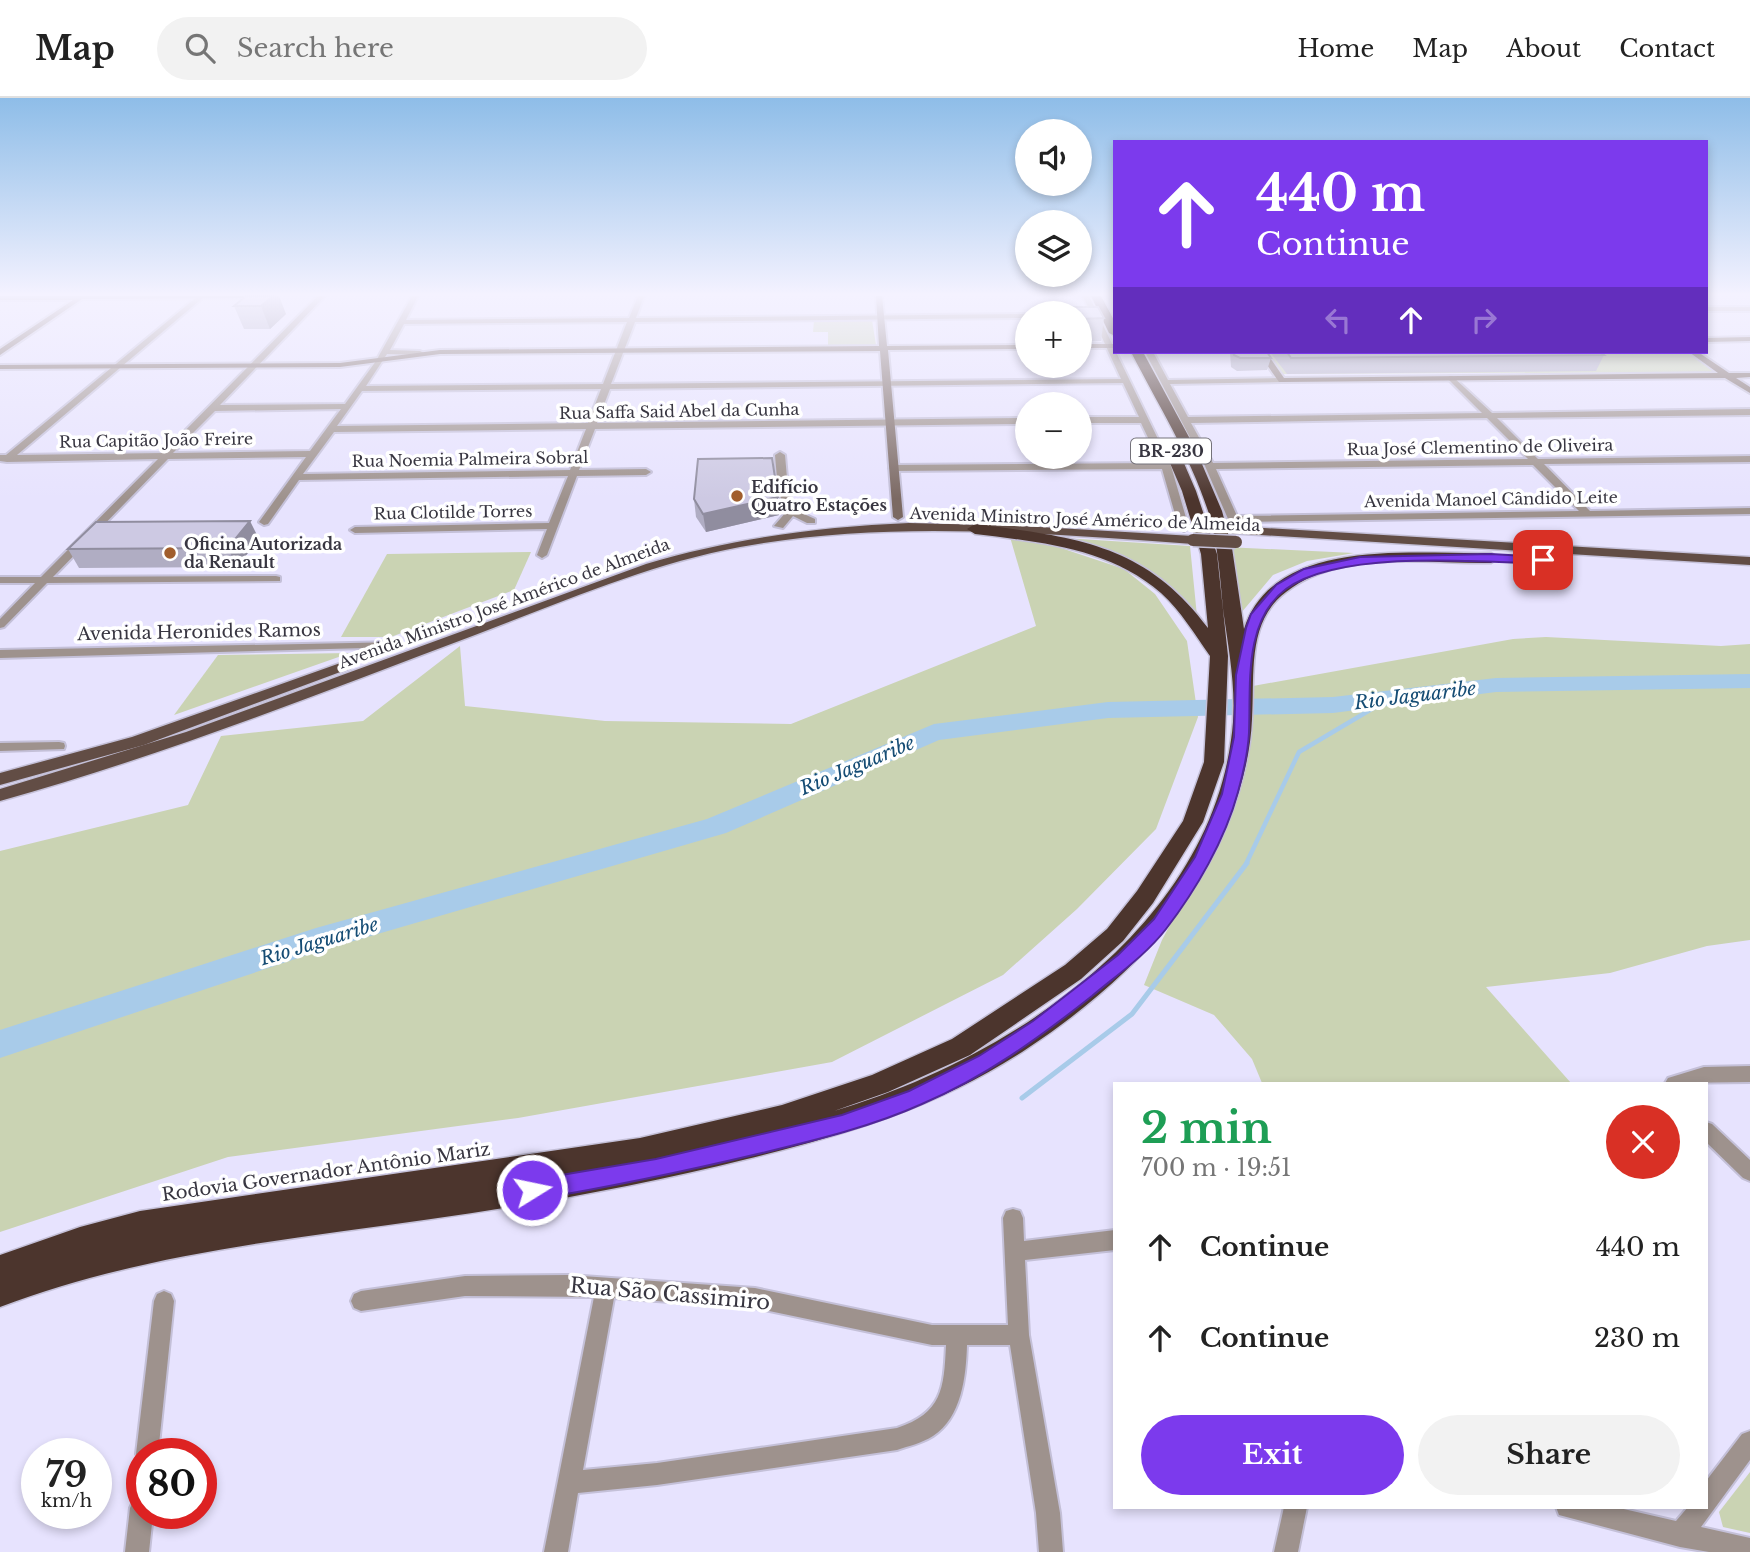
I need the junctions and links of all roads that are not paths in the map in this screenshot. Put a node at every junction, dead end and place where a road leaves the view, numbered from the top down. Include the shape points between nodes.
1 (121, 364) edge
2 (346, 364) edge
3 (379, 364) edge
4 (614, 364) edge
5 (885, 364) edge
6 (1121, 364) edge
7 (1124, 364) edge
8 (1143, 364) edge
9 (1156, 364) edge
10 (1270, 364) edge
11 (1711, 364) edge
12 (118, 366) junction
13 (256, 366) junction
14 (0, 367) edge
15 (1727, 375) junction
16 (1750, 375) edge
17 (1452, 378) junction
18 (1282, 380) junction
19 (1126, 381) junction
20 (1166, 382) junction
21 (887, 383) junction
22 (607, 386) junction
23 (362, 389) junction
24 (1750, 391) edge
25 (348, 406) junction
26 (214, 408) junction
27 (1750, 412) edge
28 (1489, 417) junction
29 (1092, 420) edge
30 (1145, 420) junction
31 (1188, 420) junction
32 (1015, 421) edge
33 (890, 422) junction
34 (590, 426) junction
35 (331, 429) junction
36 (313, 454) junction
37 (780, 455) dead end
38 (167, 456) junction
39 (3, 460) edge
40 (1750, 460) edge
41 (1535, 461) junction
42 (1166, 466) junction
43 (1210, 466) junction
44 (894, 468) junction
45 (574, 472) junction
46 (646, 472) dead end
47 (295, 477) junction
48 (1750, 511) edge
49 (791, 512) junction
50 (1587, 513) junction
51 (898, 517) junction
52 (1262, 518) junction
53 (811, 521) junction
54 (264, 522) dead end
55 (551, 526) junction
56 (779, 526) junction
57 (975, 529) junction
58 (355, 530) dead end
59 (1239, 530) junction
60 (1189, 532) junction
61 (541, 555) dead end
62 (1491, 558) junction
63 (1750, 559) edge
64 (1696, 563) junction
65 (1750, 571) edge
66 (276, 579) dead end
67 (0, 580) edge
68 (45, 580) junction
69 (0, 625) edge
70 (399, 645) junction
71 (0, 654) edge
72 (1219, 656) junction
73 (1243, 683) junction
74 (1229, 735) junction
75 (59, 746) dead end
76 (0, 747) edge
77 (0, 779) edge
78 (0, 795) edge
79 (1750, 1074) edge
80 (1678, 1082) edge
81 (1708, 1132) edge
82 (1750, 1172) edge
83 (1013, 1218) dead end
84 (1113, 1240) edge
85 (1014, 1252) junction
86 (0, 1270) edge
87 (605, 1290) junction
88 (0, 1292) edge
89 (164, 1301) dead end
90 (361, 1301) dead end
91 (1019, 1335) junction
92 (957, 1336) junction
93 (149, 1438) edge
94 (1750, 1442) edge
95 (569, 1483) junction
96 (1708, 1497) edge
97 (1295, 1509) edge
98 (1575, 1509) edge
99 (1700, 1509) edge
100 (140, 1529) edge
101 (1680, 1535) junction
102 (1750, 1550) edge
103 (137, 1552) edge
104 (556, 1552) edge
105 (1051, 1552) edge
106 (1286, 1552) edge

1 - 12 street
2 - 13 main road
3 - 23 street
4 - 22 street
5 - 21 main road
6 - 19 street
7 - 72 highway, Rodovia Governador Antônio Mariz / BR-230 via 1180,469 1198,516 1209,554
8 - 73 highway, Rodovia Governador Antônio Mariz / BR-230 via 1213,506
9 - 20 street
10 - 18 main road
11 - 15 main road
12 - 13 main road
12 - 14 main road
12 - 39 street
13 - 26 street
15 - 16 main road
15 - 17 main road
15 - 24 main road
17 - 18 main road
17 - 28 street
18 - 20 street
19 - 21 street
19 - 30 street
20 - 31 street
21 - 22 street
21 - 33 main road
22 - 23 street
22 - 34 street
23 - 25 street
25 - 26 street
25 - 35 street
26 - 38 street
27 - 28 street
28 - 31 street
28 - 41 street
29 - 30 street
30 - 42 street
31 - 43 street
32 - 33 street, Rua Saffa Said Abel da Cunha
33 - 34 street, Rua Saffa Said Abel da Cunha
33 - 44 main road
34 - 35 street, Rua Saffa Said Abel da Cunha
34 - 45 street
35 - 36 street
36 - 38 street, Rua Capitão João Freire
36 - 47 street
37 - 49 street via 783,490
38 - 39 street, Rua Capitão João Freire
38 - 68 street
40 - 41 street, Rua José Clementino de Oliveira
41 - 43 street, Rua José Clementino de Oliveira
41 - 50 street
42 - 44 street
42 - 60 street
43 - 59 street
44 - 51 main road
45 - 46 street, Rua Noemia Palmeira Sobral
45 - 47 street, Rua Noemia Palmeira Sobral
45 - 55 street
47 - 54 street
48 - 50 street, Avenida Manoel Cândido Leite
49 - 53 street
49 - 56 street
50 - 52 street, Avenida Manoel Cândido Leite
51 - 53 main road, Avenida Ministro José Américo de Almeida
51 - 60 main road, Avenida Ministro José Américo de Almeida
52 - 59 main road
52 - 59 street, Avenida Manoel Cândido Leite
53 - 56 main road, Avenida Ministro José Américo de Almeida
55 - 58 street, Rua Clotilde Torres
55 - 61 street
56 - 70 main road, Avenida Ministro José Américo de Almeida via 646,556
57 - 60 main road, Avenida Ministro José Américo de Almeida
57 - 72 highway via 1065,542 1129,563 1171,594
57 - 78 main road, Avenida Ministro José Américo de Almeida via 855,529 690,555 601,583 131,759
59 - 60 main road, Avenida Ministro José Américo de Almeida, bridge
59 - 62 main road, Avenida Ministro José Américo de Almeida
59 - 63 street
59 - 64 main road, Avenida Ministro José Américo de Almeida
62 - 64 main road, Avenida Ministro José Américo de Almeida
62 - 73 highway via 1360,560 1308,572 1280,588 1258,614
63 - 64 main road, Avenida Ministro José Américo de Almeida
64 - 65 main road, Avenida Ministro José Américo de Almeida
66 - 68 street
67 - 68 street
68 - 69 street
70 - 71 street, Avenida Heronides Ramos
70 - 77 main road, Avenida Ministro José Américo de Almeida via 138,741
72 - 74 highway, Rodovia Governador Antônio Mariz / BR-230 via 1219,688
73 - 74 highway, Rodovia Governador Antônio Mariz / BR-230
74 - 86 highway, Rodovia Governador Antônio Mariz / BR-230 via 1214,762 1193,822 1115,935 1073,972 961,1047 879,1084 782,1117 640,1151 140,1225
74 - 88 highway, Rodovia Governador Antônio Mariz / BR-230 via 1230,794 1202,859 1160,924 1101,980 1040,1027 986,1062 915,1098 842,1124 656,1169 458,1203 206,1235 61,1269
75 - 76 street
79 - 80 street via 1704,1075
81 - 82 street
83 - 85 street
84 - 85 street
85 - 91 street
87 - 90 street, Rua São Cassimiro via 526,1284 465,1286
87 - 92 street, Rua São Cassimiro via 755,1298
87 - 95 street
89 - 93 street
91 - 92 street, Rua São Cassimiro
91 - 105 street
92 - 95 street via 948,1400 939,1419 923,1430 897,1439
94 - 96 street
95 - 104 street
97 - 106 street
98 - 101 street
99 - 101 street
100 - 103 street
101 - 102 street

